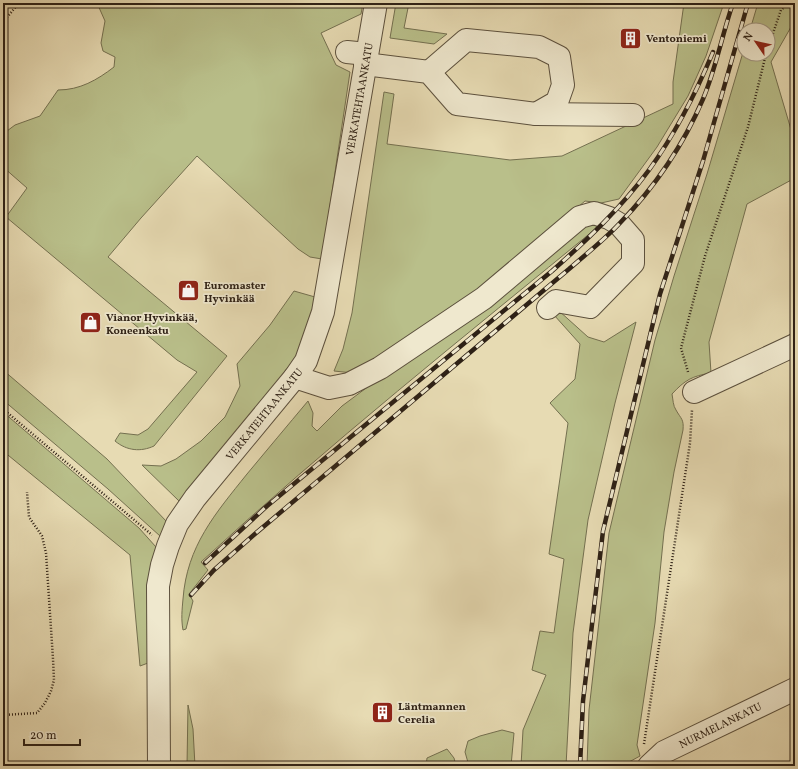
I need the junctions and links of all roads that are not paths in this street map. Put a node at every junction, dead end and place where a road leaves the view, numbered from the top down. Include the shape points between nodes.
1 (376, 3) edge
2 (360, 57) junction
3 (429, 72) junction
4 (536, 114) junction
5 (633, 114) dead end
6 (548, 308) dead end
7 (795, 345) edge
8 (295, 377) junction
9 (694, 392) road end
10 (795, 689) edge
11 (647, 756) edge
12 (159, 766) edge

1 - 2 street, VERKATEHTAANKATU
2 - 3 street
2 - 8 street, VERKATEHTAANKATU via 323,312 306,361
3 - 4 street via 457,104
3 - 4 street via 466,40 539,47 559,57 563,85 557,102
4 - 5 street
6 - 8 street via 556,301 590,306 633,263 633,240 619,224 594,213 580,217 484,298 380,368 349,384 328,388
7 - 9 street
8 - 12 street, VERKATEHTAANKATU via 195,498 178,524 168,546 158,586
10 - 11 street, NURMELANKATU via 664,752

